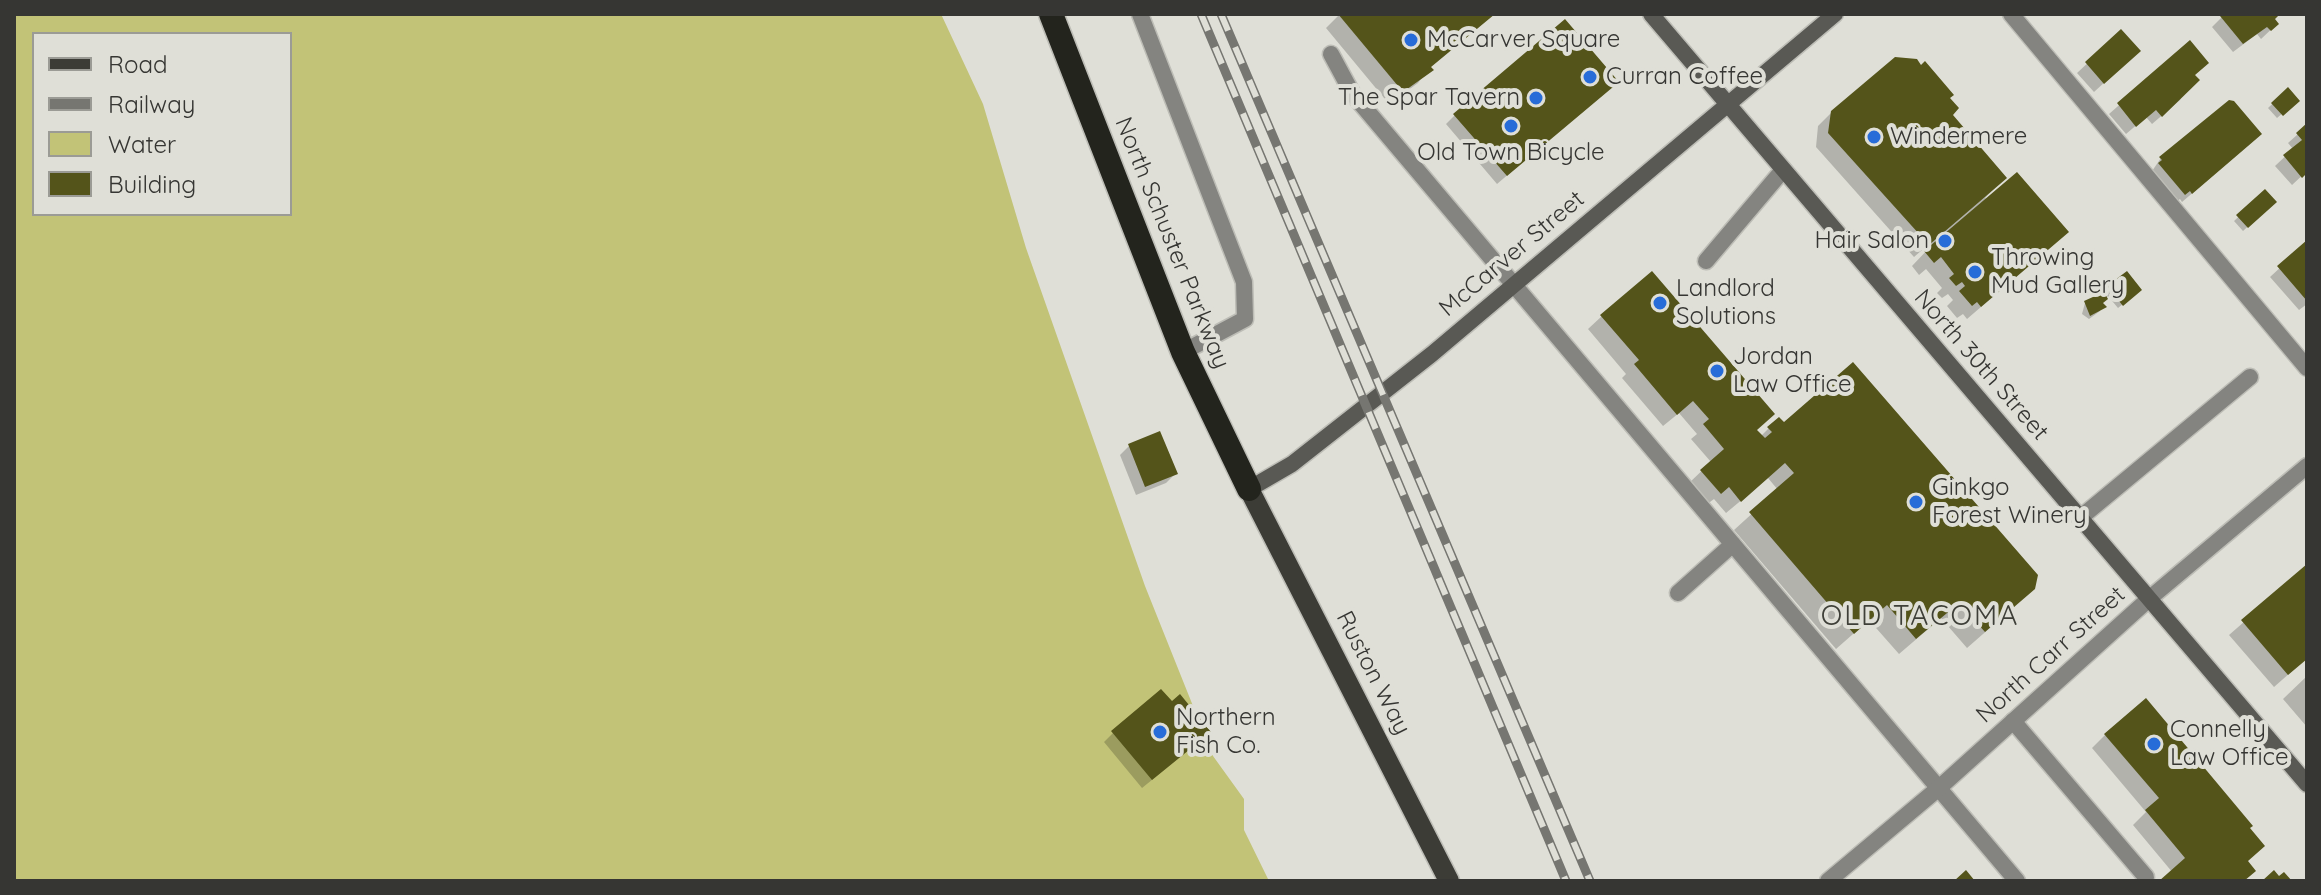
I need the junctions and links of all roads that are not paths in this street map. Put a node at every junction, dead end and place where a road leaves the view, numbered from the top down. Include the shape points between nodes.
1 (1051, 14) edge
2 (1140, 14) edge
3 (1651, 14) edge
4 (1835, 14) edge
5 (2011, 14) edge
6 (1331, 54) dead end
7 (1727, 106) junction
8 (1783, 170) junction
9 (1706, 261) dead end
10 (1513, 286) junction
11 (1183, 352) junction
12 (2307, 368) edge
13 (2250, 377) dead end
14 (2307, 466) edge
15 (1249, 489) junction
16 (2080, 518) junction
17 (1733, 544) junction
18 (1678, 593) dead end
19 (2150, 598) junction
20 (2013, 721) junction
21 (2307, 784) edge
22 (1940, 787) junction
23 (2146, 877) dead end
24 (1449, 881) edge
25 (1828, 881) edge
26 (2017, 881) edge

1 - 11 highway, North Schuster Parkway
2 - 11 street via 1244,282 1245,319
3 - 7 main road, North 30th Street
4 - 7 main road, McCarver Street
5 - 12 street
6 - 10 street via 1352,93
7 - 8 main road, North 30th Street
7 - 10 main road, McCarver Street
8 - 9 street
8 - 16 main road, North 30th Street
10 - 15 main road, McCarver Street via 1292,464
10 - 17 street
11 - 15 highway, North Schuster Parkway
13 - 16 street
14 - 19 street, North Carr Street
15 - 24 main road, Ruston Way
16 - 19 main road, North 30th Street
17 - 18 street
17 - 22 street
19 - 20 street, North Carr Street
19 - 21 main road, North 30th Street
20 - 22 street, North Carr Street
20 - 23 street
22 - 25 street, North Carr Street
22 - 26 street

